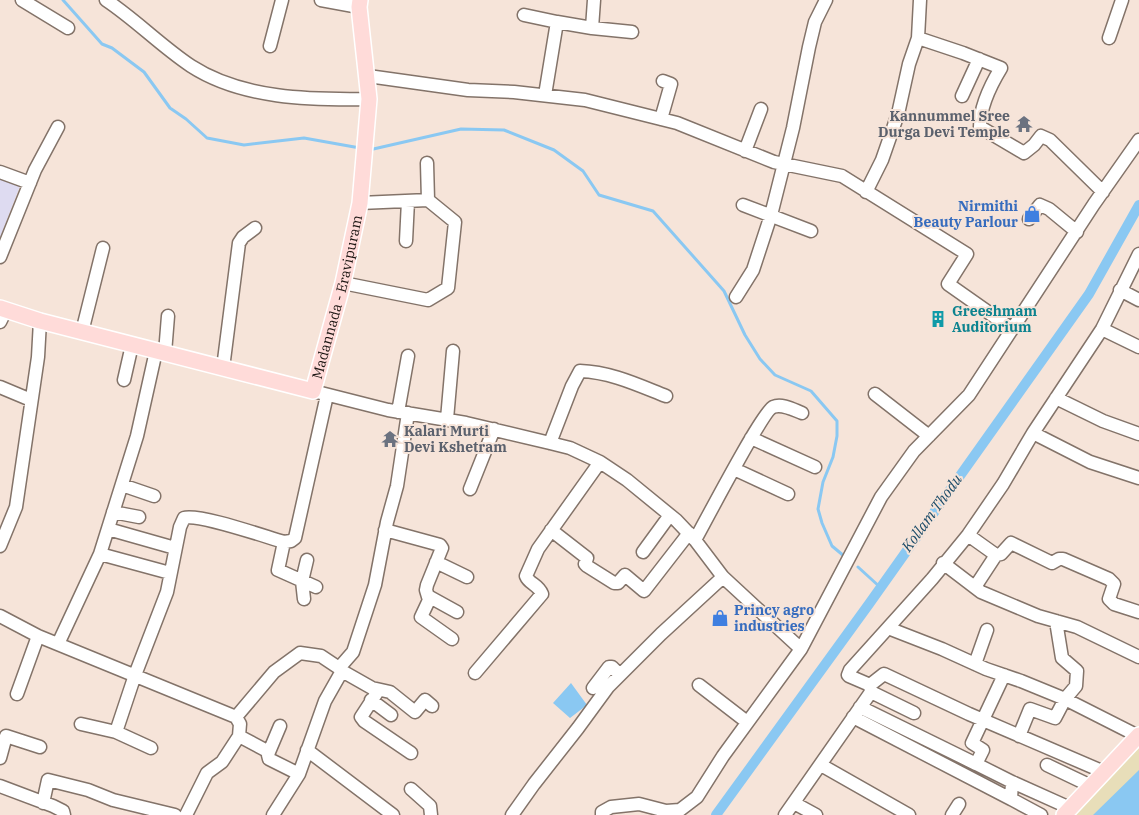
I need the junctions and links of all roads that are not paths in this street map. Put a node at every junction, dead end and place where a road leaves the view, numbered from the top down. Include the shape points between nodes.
1 (22, 0) edge
2 (107, 0) edge
3 (282, 0) edge
4 (321, 0) edge
5 (594, 0) edge
6 (826, 0) edge
7 (920, 0) edge
8 (1122, 0) edge
9 (360, 3) edge
10 (524, 15) dead end
11 (557, 22) junction
12 (68, 28) dead end
13 (592, 28) junction
14 (632, 32) dead end
15 (918, 38) junction
16 (1109, 38) dead end
17 (270, 46) dead end
18 (979, 59) junction
19 (368, 76) junction
20 (662, 81) dead end
21 (545, 95) junction
22 (962, 96) dead end
23 (369, 100) junction
24 (761, 109) dead end
25 (660, 119) junction
26 (58, 127) dead end
27 (1139, 140) edge
28 (745, 151) junction
29 (427, 163) dead end
30 (782, 165) junction
31 (0, 172) edge
32 (30, 184) junction
33 (866, 192) junction
34 (1103, 192) junction
35 (428, 200) junction
36 (408, 201) junction
37 (360, 203) junction
38 (743, 205) dead end
39 (771, 215) junction
40 (1029, 219) dead end
41 (256, 228) dead end
42 (811, 231) dead end
43 (1077, 232) junction
44 (406, 241) dead end
45 (103, 248) dead end
46 (1139, 254) edge
47 (0, 257) edge
48 (343, 283) junction
49 (1120, 290) junction
50 (736, 297) dead end
51 (1139, 300) edge
52 (2, 313) edge
53 (168, 316) dead end
54 (40, 321) junction
55 (1012, 329) junction
56 (1102, 329) junction
57 (82, 332) junction
58 (132, 345) junction
59 (1139, 346) edge
60 (453, 351) dead end
61 (161, 352) junction
62 (408, 356) dead end
63 (223, 368) junction
64 (124, 380) dead end
65 (0, 388) edge
66 (320, 393) junction
67 (875, 394) dead end
68 (666, 396) dead end
69 (1056, 398) junction
70 (31, 400) junction
71 (403, 412) junction
72 (802, 413) dead end
73 (447, 419) junction
74 (494, 429) junction
75 (1033, 433) junction
76 (1139, 434) edge
77 (929, 436) junction
78 (751, 438) junction
79 (550, 443) junction
80 (600, 462) junction
81 (815, 467) dead end
82 (734, 469) junction
83 (1139, 478) edge
84 (122, 485) junction
85 (470, 489) dead end
86 (788, 494) dead end
87 (154, 496) dead end
88 (113, 512) junction
89 (670, 515) junction
90 (138, 517) dead end
91 (108, 530) junction
92 (385, 530) junction
93 (550, 530) junction
94 (968, 535) junction
95 (692, 537) junction
96 (284, 542) junction
97 (0, 546) edge
98 (176, 548) junction
99 (643, 552) dead end
100 (100, 554) junction
101 (996, 555) junction
102 (306, 560) dead end
103 (436, 562) junction
104 (943, 563) junction
105 (170, 574) junction
106 (467, 577) dead end
107 (723, 577) junction
108 (302, 581) junction
109 (316, 587) dead end
110 (975, 587) junction
111 (428, 596) junction
112 (304, 600) dead end
113 (457, 612) dead end
114 (1139, 612) edge
115 (0, 616) edge
116 (1056, 621) junction
117 (888, 628) junction
118 (987, 630) dead end
119 (38, 636) junction
120 (452, 639) dead end
121 (58, 644) junction
122 (801, 649) junction
123 (1139, 657) edge
124 (975, 664) junction
125 (341, 670) junction
126 (475, 674) dead end
127 (134, 675) junction
128 (620, 675) junction
129 (1004, 675) junction
130 (699, 685) dead end
131 (594, 688) dead end
132 (871, 689) junction
133 (18, 694) dead end
134 (375, 696) junction
135 (1065, 699) junction
136 (432, 706) dead end
137 (856, 712) junction
138 (914, 713) dead end
139 (391, 715) dead end
140 (236, 716) junction
141 (982, 719) junction
142 (747, 722) junction
143 (81, 724) dead end
144 (280, 726) dead end
145 (116, 732) junction
146 (239, 736) junction
147 (1019, 736) junction
148 (1138, 736) edge
149 (40, 747) dead end
150 (152, 748) dead end
151 (307, 750) junction
152 (269, 752) junction
153 (411, 753) dead end
154 (0, 758) edge
155 (976, 764) junction
156 (821, 765) junction
157 (1047, 765) dead end
158 (1104, 772) junction
159 (299, 774) junction
160 (1012, 782) junction
161 (0, 786) edge
162 (1091, 786) junction
163 (411, 789) dead end
164 (1011, 799) junction
165 (794, 803) junction
166 (43, 804) junction
167 (959, 804) dead end
168 (1067, 812) edge
169 (64, 815) edge
170 (175, 815) edge
171 (186, 815) edge
172 (274, 815) edge
173 (393, 815) edge
174 (431, 815) edge
175 (438, 815) edge
176 (512, 815) edge
177 (602, 815) edge
178 (785, 815) edge
179 (816, 815) edge
180 (909, 815) edge
181 (952, 815) edge
182 (1041, 815) edge

1 - 12 street
2 - 23 street via 192,66 210,76 248,89 316,100
3 - 17 street
4 - 9 street
5 - 13 street
6 - 30 street via 811,39
7 - 15 street
8 - 16 street
9 - 19 main road, Madannada - Eravipuram
10 - 11 street
11 - 13 street
11 - 21 street
13 - 14 street
15 - 18 street
15 - 33 street via 898,114 882,160
18 - 22 street
18 - 34 street via 1000,68 980,115 980,127 1024,153 1041,136 1050,140
19 - 21 street via 468,90
19 - 23 main road, Madannada - Eravipuram
20 - 25 street via 671,84
21 - 25 street via 585,100
23 - 37 main road, Madannada - Eravipuram
24 - 28 street
25 - 28 street via 678,123
26 - 32 street
27 - 34 street
28 - 30 street
29 - 35 street
30 - 33 street via 842,176
30 - 39 street
31 - 32 street
32 - 47 street
33 - 55 street via 967,254 948,284
34 - 43 street
35 - 36 street
35 - 48 street via 456,222 448,288 428,300
36 - 37 street
36 - 44 street
37 - 48 main road, Madannada - Eravipuram
38 - 39 street
39 - 42 street
39 - 50 street via 753,270
40 - 43 street via 1040,205
41 - 63 street via 243,236 239,243
43 - 55 street
45 - 57 street
46 - 49 street
48 - 66 main road, Madannada - Eravipuram
49 - 51 street
49 - 56 street
52 - 54 main road, Madannada - Eravipuram
53 - 61 street
54 - 57 main road, Madannada - Eravipuram
54 - 70 street
55 - 77 street via 969,395
56 - 59 street
56 - 69 street
57 - 58 main road, Madannada - Eravipuram
58 - 61 main road, Madannada - Eravipuram
58 - 64 street
60 - 73 street
61 - 63 main road, Madannada - Eravipuram
61 - 84 street
62 - 71 street
63 - 66 main road, Madannada - Eravipuram
65 - 70 street
66 - 71 street
66 - 96 street via 298,529 295,538
67 - 77 street
68 - 79 street via 614,376 580,371
69 - 75 street
69 - 76 street
70 - 97 street via 16,507
71 - 73 street
71 - 92 street via 397,486
72 - 78 street via 782,406 773,407
73 - 74 street
74 - 79 street
74 - 85 street
75 - 83 street via 1090,462
75 - 94 street
77 - 122 street via 880,497
78 - 81 street
78 - 82 street
79 - 80 street
80 - 89 street
80 - 93 street
82 - 86 street
82 - 95 street
84 - 87 street
84 - 88 street
88 - 90 street
88 - 91 street
89 - 95 street
89 - 99 street
91 - 98 street
91 - 100 street
92 - 103 street via 440,545 442,548
92 - 125 street via 372,594 353,652
93 - 95 street via 587,558 587,566 614,583 625,575 644,590
93 - 126 street via 526,576 539,586 542,594
94 - 101 street
94 - 104 street
95 - 107 street
96 - 98 street via 187,516 182,521
96 - 108 street via 278,570
98 - 105 street
100 - 105 street
100 - 121 street
101 - 110 street
101 - 114 street via 1011,543 1052,563 1063,560 1109,578 1114,584 1109,600
102 - 108 street
103 - 106 street
103 - 111 street via 426,590
104 - 110 street
104 - 117 street
105 - 127 street via 167,592
107 - 122 street
107 - 128 street
108 - 109 street
108 - 112 street
110 - 116 street
111 - 113 street
111 - 120 street via 420,617
115 - 119 street
116 - 123 street via 1077,627
116 - 135 street via 1062,658 1077,671 1076,686
117 - 124 street
117 - 132 street via 848,675
118 - 124 street
119 - 121 street
119 - 133 street
121 - 127 street
122 - 142 street
124 - 129 street
125 - 134 street
125 - 140 street via 321,656 300,653 274,672
125 - 151 street via 325,701
127 - 140 street
127 - 145 street
128 - 131 street via 612,666 609,667
128 - 176 street
129 - 135 street
129 - 141 street
130 - 142 street
132 - 137 street
132 - 138 street
132 - 141 street via 884,674
134 - 136 street via 390,692 415,712 425,700
134 - 139 street
134 - 153 street via 361,717 364,722
135 - 147 street via 1055,718 1030,709
135 - 148 street
137 - 155 street
137 - 156 street
137 - 164 street
140 - 146 street via 240,724
141 - 147 street
141 - 155 street via 972,744 983,750
142 - 177 street via 697,796 680,810 666,811 639,804 611,807
143 - 145 street
144 - 152 street
145 - 150 street
146 - 152 street
146 - 171 street via 222,762 207,773
147 - 158 street
148 - 158 main road
149 - 154 street via 6,736
151 - 159 street
151 - 173 street
152 - 159 street via 269,759
155 - 160 street
156 - 165 street
156 - 180 street
157 - 162 street
158 - 162 main road
159 - 172 street
160 - 164 street
160 - 168 street
161 - 166 street
162 - 168 main road
163 - 174 street via 430,806
164 - 182 street
165 - 178 street
165 - 179 street
166 - 169 street via 58,808
166 - 170 street via 48,780
167 - 181 street
174 - 175 street

